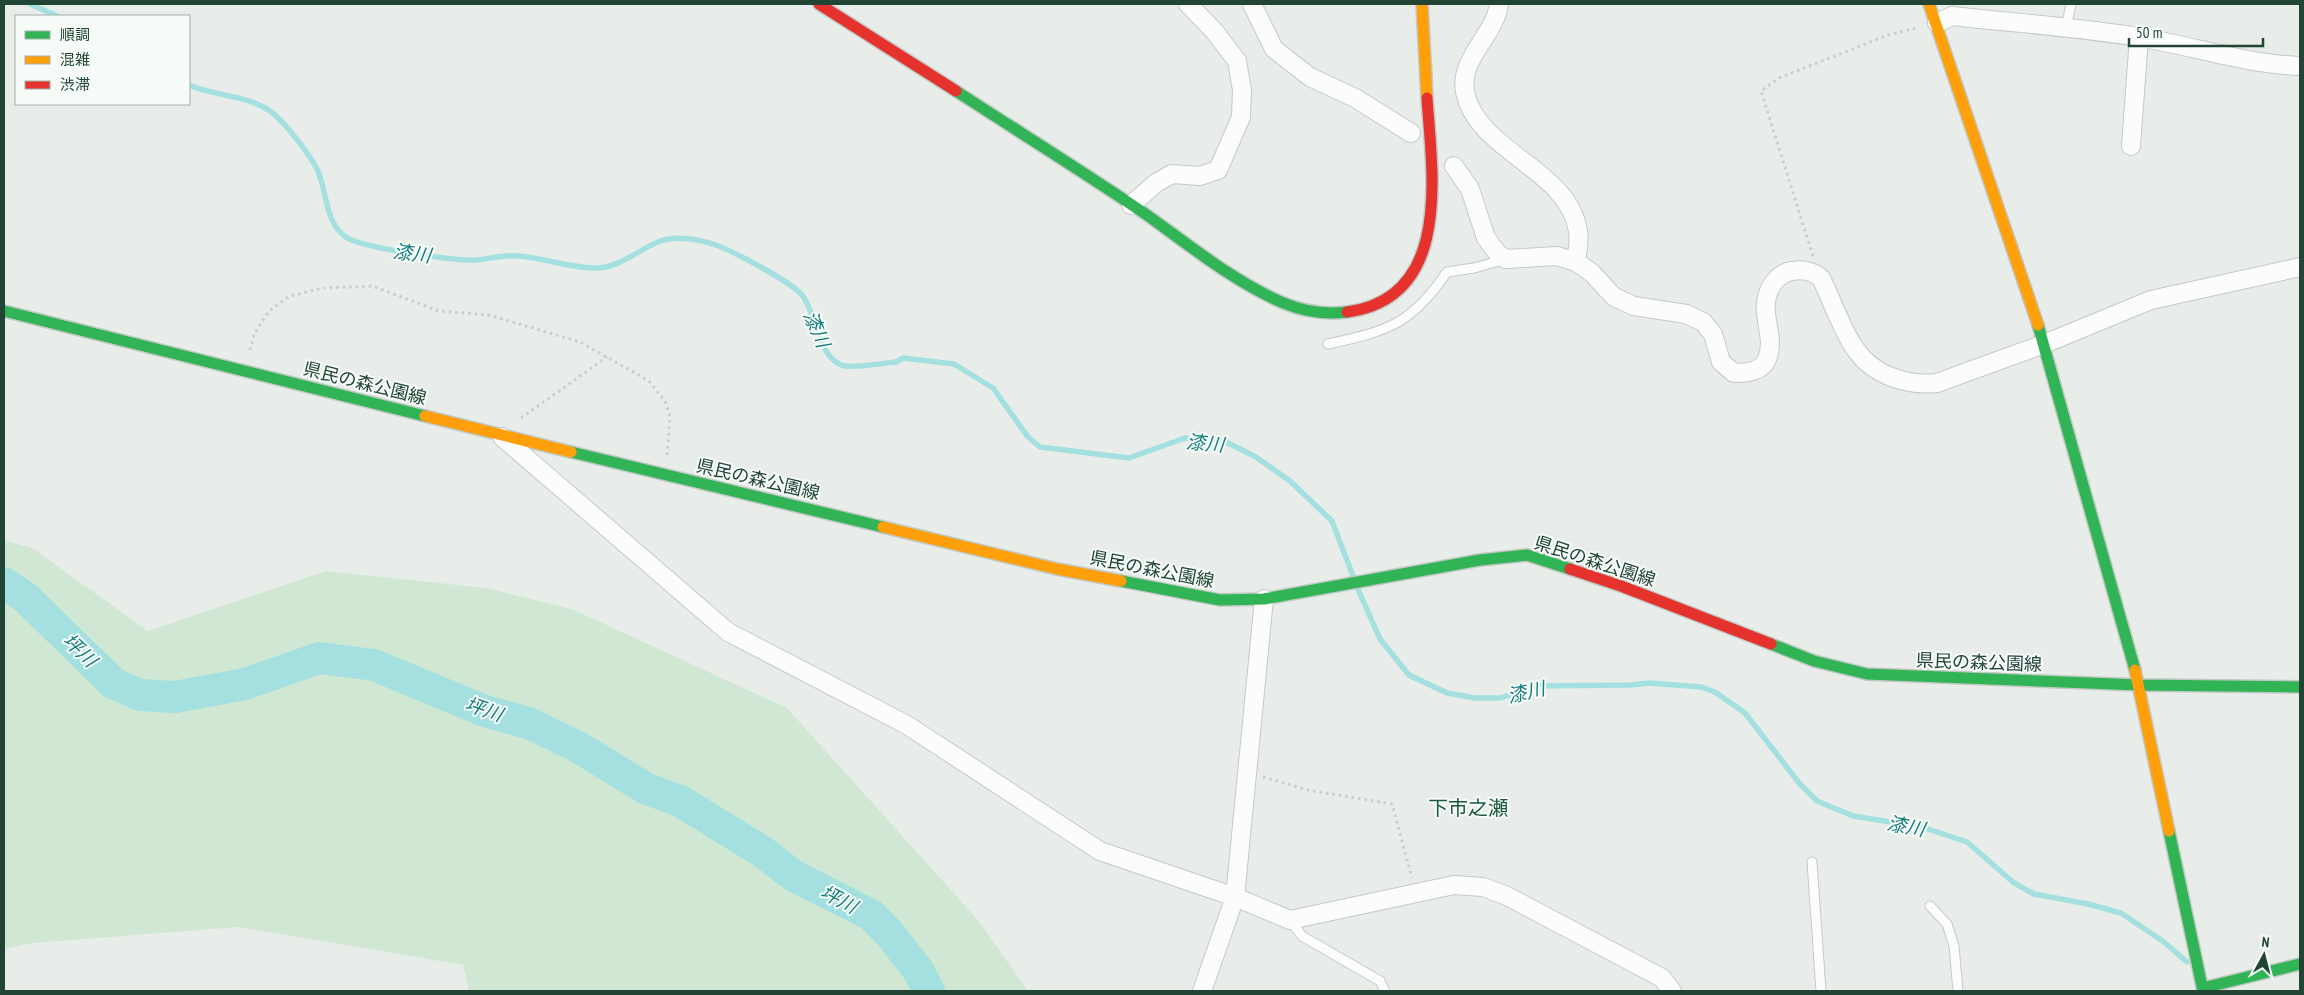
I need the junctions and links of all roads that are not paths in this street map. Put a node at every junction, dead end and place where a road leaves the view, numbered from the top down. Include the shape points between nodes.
1 (819, 4) edge
2 (1188, 4) edge
3 (1252, 4) edge
4 (1422, 4) edge
5 (1499, 4) edge
6 (1929, 4) edge
7 (2071, 4) edge
8 (1948, 14) edge
9 (2066, 28) junction
10 (2139, 37) junction
11 (2300, 66) edge
12 (1411, 133) dead end
13 (2131, 146) dead end
14 (1454, 166) dead end
15 (1131, 205) junction
16 (1506, 259) junction
17 (1576, 262) junction
18 (2300, 267) edge
19 (4, 311) edge
20 (1328, 344) dead end
21 (2044, 344) junction
22 (498, 434) junction
23 (1264, 600) junction
24 (2139, 685) junction
25 (2300, 687) edge
26 (1812, 862) dead end
27 (1235, 897) junction
28 (1930, 906) dead end
29 (1290, 920) junction
30 (2300, 964) edge
31 (2198, 990) edge
32 (1202, 991) edge
33 (1385, 991) edge
34 (1672, 991) edge
35 (1821, 991) edge
36 (1958, 991) edge

1 - 15 main road
2 - 15 street via 1215,32 1237,62 1242,90 1241,117 1218,170 1200,176 1172,174
3 - 12 street via 1274,48 1310,77 1355,98
4 - 15 main road via 1433,159 1429,224 1422,253 1411,274 1398,290 1380,303 1338,312 1312,312 1286,304 1256,291
5 - 17 street via 1466,73 1465,91 1474,116 1556,188 1571,210 1578,232
6 - 8 main road
7 - 9 lane
8 - 9 street
8 - 21 main road
9 - 10 street
10 - 11 street via 2269,65
10 - 13 street
14 - 16 street via 1470,189 1486,238
16 - 17 street via 1557,256
16 - 20 lane via 1447,272 1431,297 1414,313 1391,327
17 - 21 street via 1592,273 1614,297 1634,306 1686,314 1703,322 1713,334 1721,362 1734,373 1748,373 1762,367 1768,359 1770,347 1765,298 1779,277 1790,271 1813,272 1820,278 1856,350 1885,374 1908,383 1938,383
18 - 21 street via 2151,300
19 - 22 main road, 県民の森公園線
21 - 24 main road
22 - 23 main road, 県民の森公園線 via 1057,568 1220,600
22 - 27 street via 728,632 907,725 1100,851
23 - 24 main road, 県民の森公園線 via 1400,573 1527,555 1621,586 1814,661 1867,674
23 - 27 street
24 - 25 main road, 県民の森公園線
24 - 31 main road
26 - 35 lane
27 - 29 street
27 - 32 street
28 - 36 lane via 1947,924 1954,946
29 - 33 lane via 1302,936 1380,981
29 - 34 street via 1454,885 1484,887 1662,978
30 - 31 main road

